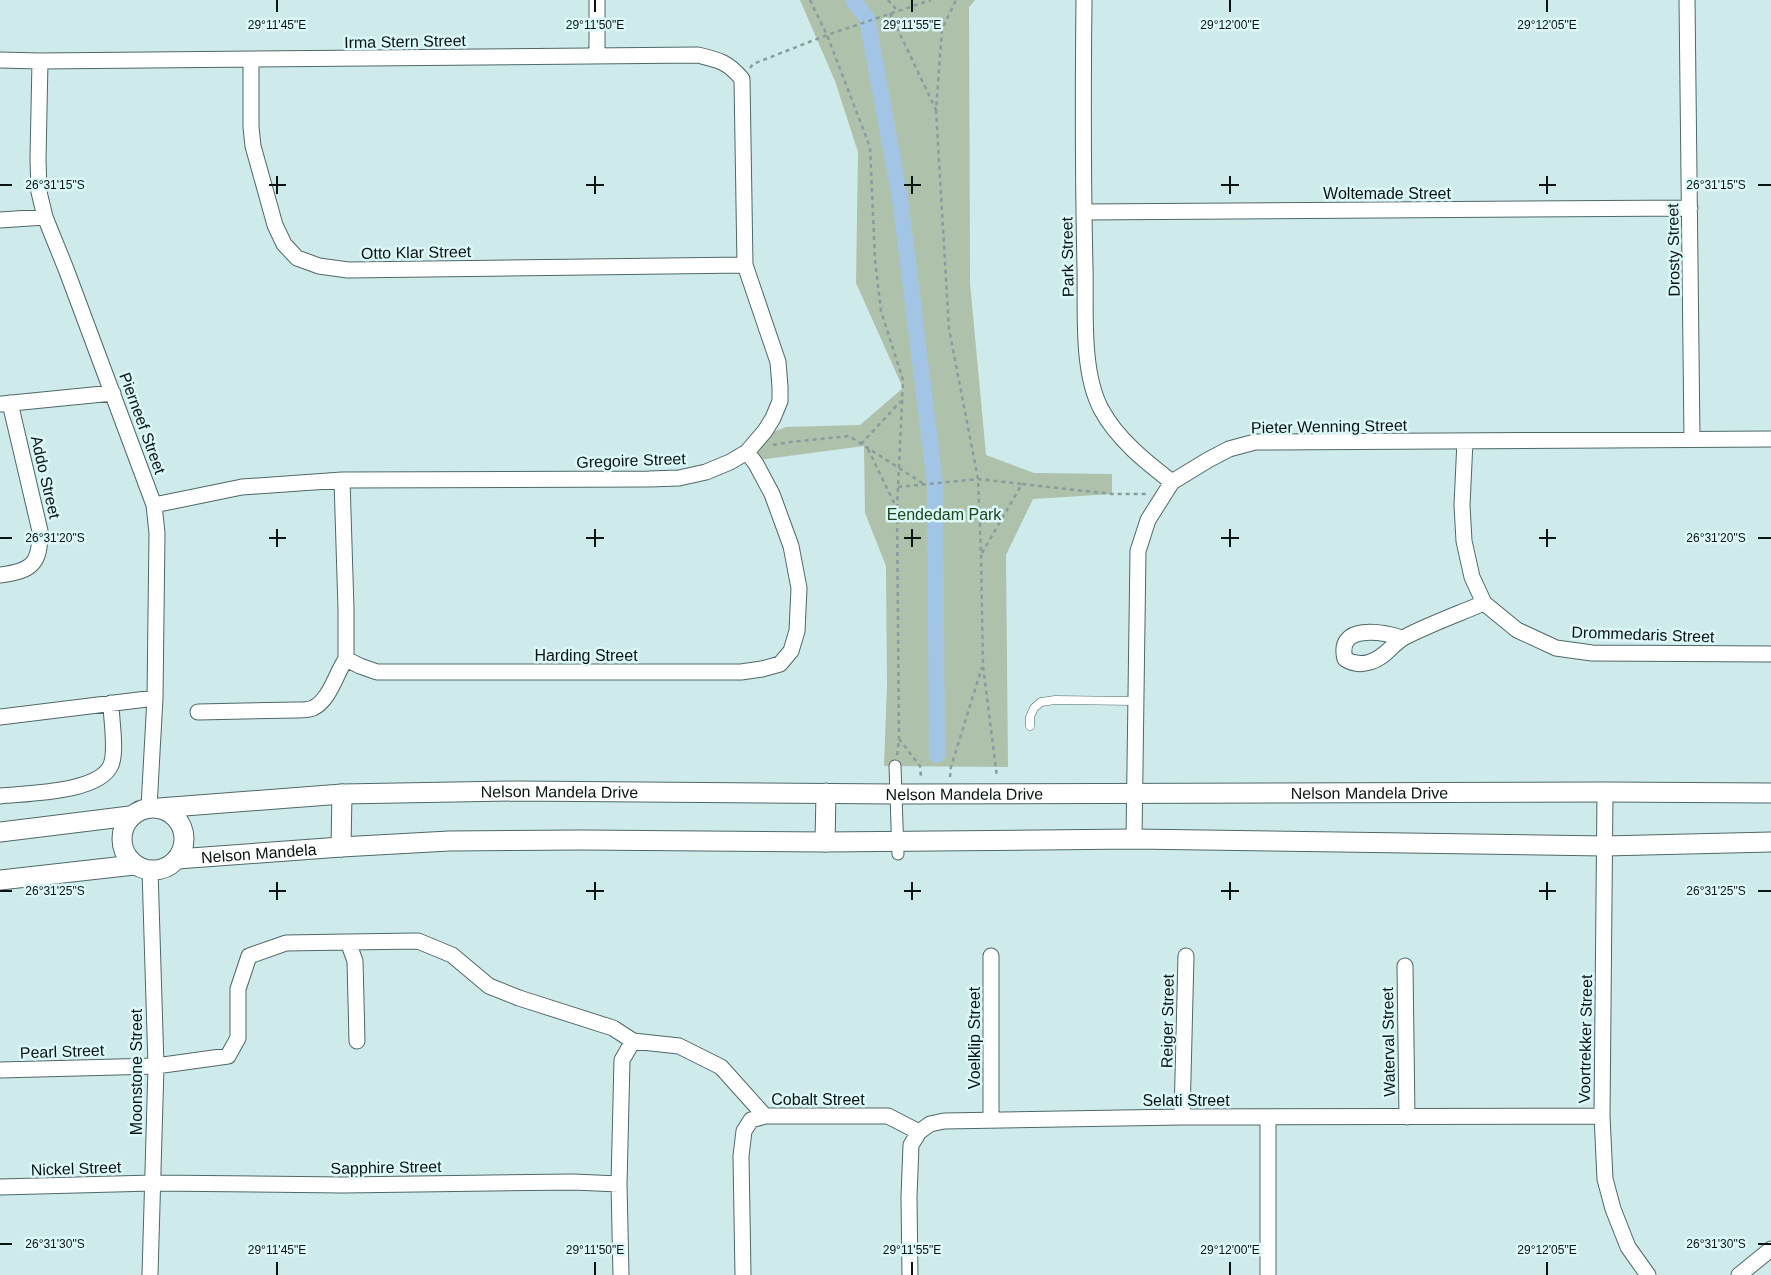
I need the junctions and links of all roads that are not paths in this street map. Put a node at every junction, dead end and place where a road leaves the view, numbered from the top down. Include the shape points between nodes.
1 (597, 0) edge
2 (1084, 0) edge
3 (1687, 0) edge
4 (597, 56) junction
5 (0, 60) edge
6 (251, 60) junction
7 (40, 61) junction
8 (742, 79) joint
9 (1690, 208) junction
10 (1084, 212) junction
11 (45, 217) junction
12 (0, 220) edge
13 (745, 265) junction
14 (113, 393) junction
15 (5, 404) edge
16 (1692, 440) junction
17 (1771, 440) edge
18 (1465, 441) junction
19 (747, 452) junction
20 (342, 480) junction
21 (1168, 488) junction
22 (154, 505) junction
23 (0, 575) edge
24 (1484, 603) junction
25 (1402, 638) dead end
26 (1771, 654) edge
27 (346, 658) junction
28 (155, 698) junction
29 (1135, 702) junction
30 (111, 704) junction
31 (198, 712) dead end
32 (0, 717) edge
33 (1030, 726) dead end
34 (896, 766) road end
35 (1605, 792) junction
36 (1771, 793) edge
37 (342, 794) junction
38 (826, 794) junction
39 (896, 794) junction
40 (1135, 794) junction
41 (0, 796) edge
42 (154, 807) junction
43 (130, 816) junction
44 (0, 832) edge
45 (1134, 839) junction
46 (825, 842) junction
47 (1771, 842) edge
48 (1605, 846) junction
49 (341, 847) junction
50 (898, 848) junction
51 (176, 859) junction
52 (142, 867) junction
53 (0, 880) edge
54 (348, 942) junction
55 (991, 956) dead end
56 (1186, 956) dead end
57 (1404, 966) dead end
58 (357, 1041) dead end
59 (634, 1041) junction
60 (156, 1066) junction
61 (0, 1070) edge
62 (765, 1116) junction
63 (1602, 1116) junction
64 (1182, 1117) junction
65 (1268, 1117) junction
66 (1407, 1117) junction
67 (991, 1120) junction
68 (919, 1132) junction
69 (152, 1183) junction
70 (619, 1184) junction
71 (0, 1187) edge
72 (1771, 1249) edge
73 (150, 1275) edge
74 (621, 1275) edge
75 (743, 1275) edge
76 (910, 1275) edge
77 (1268, 1275) edge
78 (1648, 1275) edge
79 (1739, 1275) edge

1 - 4 street
2 - 10 street, Park Street
3 - 9 street, Drosty Street
4 - 6 street, Irma Stern Street
4 - 8 street, Irma Stern Street via 698,55 720,60 732,67
5 - 7 street, Irma Stern Street
6 - 7 street, Irma Stern Street
6 - 13 street, Otto Klar Street via 251,127 257,165 275,224 284,244 297,258 319,266 348,270
7 - 11 street, Pierneef Street via 39,192
8 - 13 street, Gregoire Street
9 - 10 street, Woltemade Street
9 - 16 street, Drosty Street
10 - 21 street, Park Street via 1090,382 1101,410
11 - 12 street
11 - 14 street, Pierneef Street
13 - 19 street, Gregoire Street via 778,362 780,387 780,401 773,418
14 - 15 street
14 - 22 street, Pierneef Street
15 - 23 street, Addo Street via 40,531 40,547 37,559 28,567
16 - 17 street, Pieter Wenning Street
16 - 18 street, Pieter Wenning Street
18 - 21 street, Pieter Wenning Street via 1255,442 1229,449 1208,460
18 - 24 street, Drommedaris Street via 1464,541 1472,578
19 - 20 street, Gregoire Street via 706,472 679,478
19 - 27 street, Harding Street via 772,494 791,546 799,588 797,631 790,651 780,664 741,672 377,672
20 - 22 street, Gregoire Street via 242,487
20 - 27 street
21 - 29 street, Pieter Wenning Street via 1148,520 1138,551
22 - 28 street, Pierneef Street via 157,534
24 - 25 street
24 - 26 street, Drommedaris Street via 1516,630 1556,648 1592,653
27 - 31 street via 325,699 313,708
28 - 30 street
28 - 42 street, Pierneef Street
29 - 33 lane via 1041,702 1034,708
29 - 40 street, Pieter Wenning Street
30 - 32 street
30 - 41 street via 113,751 111,764 104,775 74,788
34 - 39 street
35 - 36 street, Nelson Mandela Drive
35 - 40 street, Nelson Mandela Drive
35 - 48 street, Voortrekker Street
37 - 38 street, Nelson Mandela Drive via 517,791
37 - 42 street, Nelson Mandela Drive
37 - 49 street
38 - 39 street, Nelson Mandela Drive
38 - 46 street
39 - 40 street, Nelson Mandela Drive
39 - 50 street
40 - 45 street, Pieter Wenning Street
42 - 43 street
42 - 51 street via 173,814 182,826 184,846
43 - 44 street
43 - 52 street via 121,836 122,847 127,857
45 - 48 street
45 - 50 street
46 - 49 street via 573,840
46 - 50 street
47 - 48 street
48 - 63 street, Voortrekker Street
49 - 51 street, Nelson Mandela
51 - 52 street via 165,868
52 - 53 street
52 - 60 street, Moonstone Street
54 - 58 street via 355,961
54 - 59 street via 418,941 452,955 489,986 613,1028
54 - 60 street, Pearl Street via 286,943 249,956 238,989 238,1038 228,1056
55 - 67 street, Voelklip Street
56 - 64 street, Reiger Street
57 - 66 street, Waterval Street
59 - 62 street via 679,1046 721,1067
59 - 70 street via 622,1060
60 - 61 street, Pearl Street
60 - 69 street, Moonstone Street
62 - 68 street, Cobalt Street via 888,1116
62 - 75 street, Cobalt Street via 751,1120 744,1131 741,1156
63 - 66 street, Selati Street
63 - 78 street, Voortrekker Street via 1606,1179 1613,1209 1628,1247
64 - 65 street, Selati Street
64 - 67 street, Selati Street
65 - 66 street, Selati Street
65 - 77 street
67 - 68 street, Selati Street via 944,1121 930,1124
68 - 76 street via 911,1145
69 - 70 street, Sapphire Street
69 - 71 street, Nickel Street
69 - 73 street, Moonstone Street
70 - 74 street
72 - 79 street

